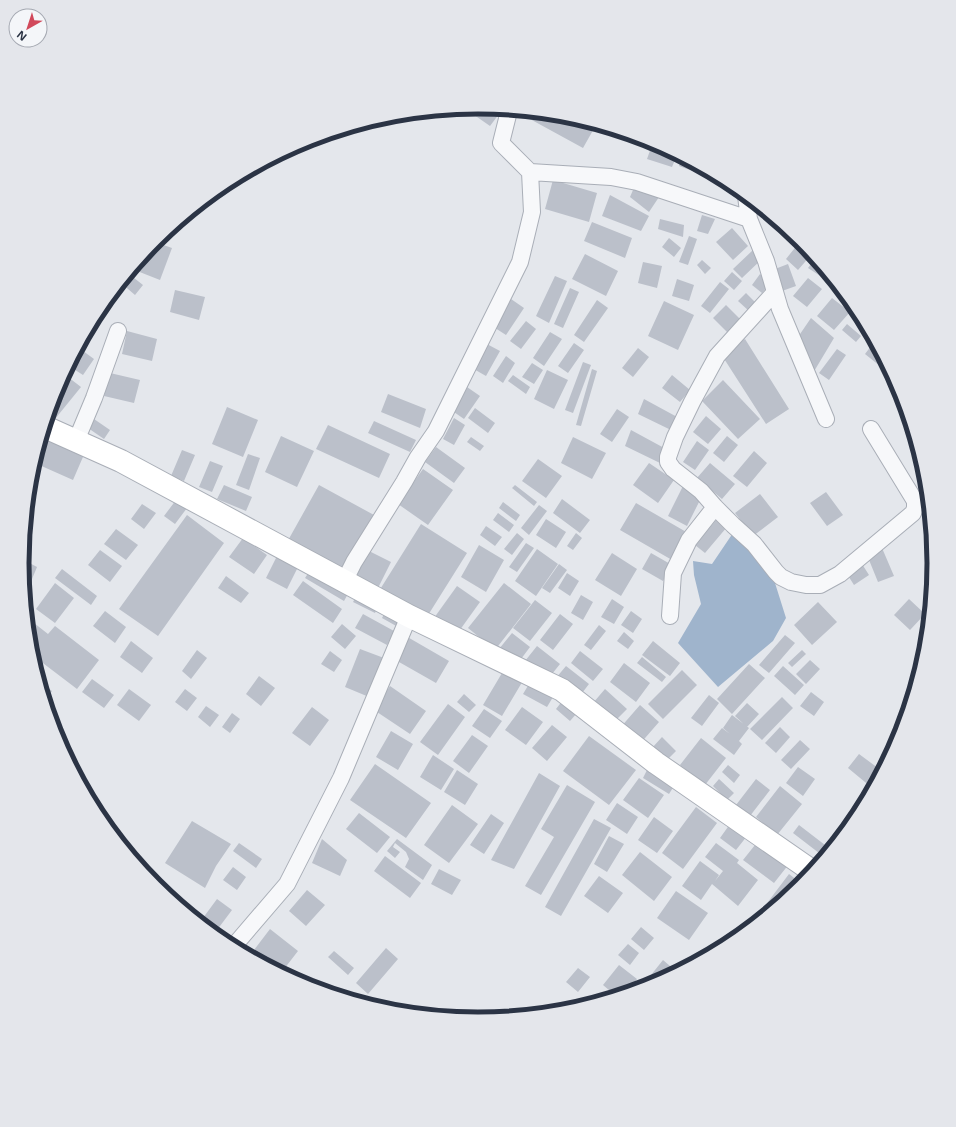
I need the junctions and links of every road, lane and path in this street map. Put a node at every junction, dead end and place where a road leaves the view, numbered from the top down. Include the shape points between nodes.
1 (508, 115) edge
2 (530, 172) junction
3 (747, 204) edge
4 (749, 219) junction
5 (775, 292) junction
6 (118, 331) dead end
7 (826, 419) dead end
8 (50, 429) edge
9 (872, 429) dead end
10 (76, 441) junction
11 (715, 507) junction
12 (344, 582) junction
13 (409, 616) junction
14 (670, 616) dead end
15 (808, 868) edge
16 (237, 942) edge

1 - 2 street via 501,143
2 - 4 street via 611,177 638,182
2 - 12 street via 532,212 520,262 436,431
3 - 4 street
4 - 5 street via 766,260
5 - 7 street
5 - 11 street via 718,356 692,402 668,457 673,469 701,491
6 - 10 street
8 - 10 street
9 - 11 street via 915,501 915,508 913,513 840,574 820,585 790,582 781,577 754,544
10 - 12 street via 121,461
11 - 14 street via 689,540 673,573
12 - 13 street
13 - 15 street via 562,690 656,763
13 - 16 street via 341,778 287,884

